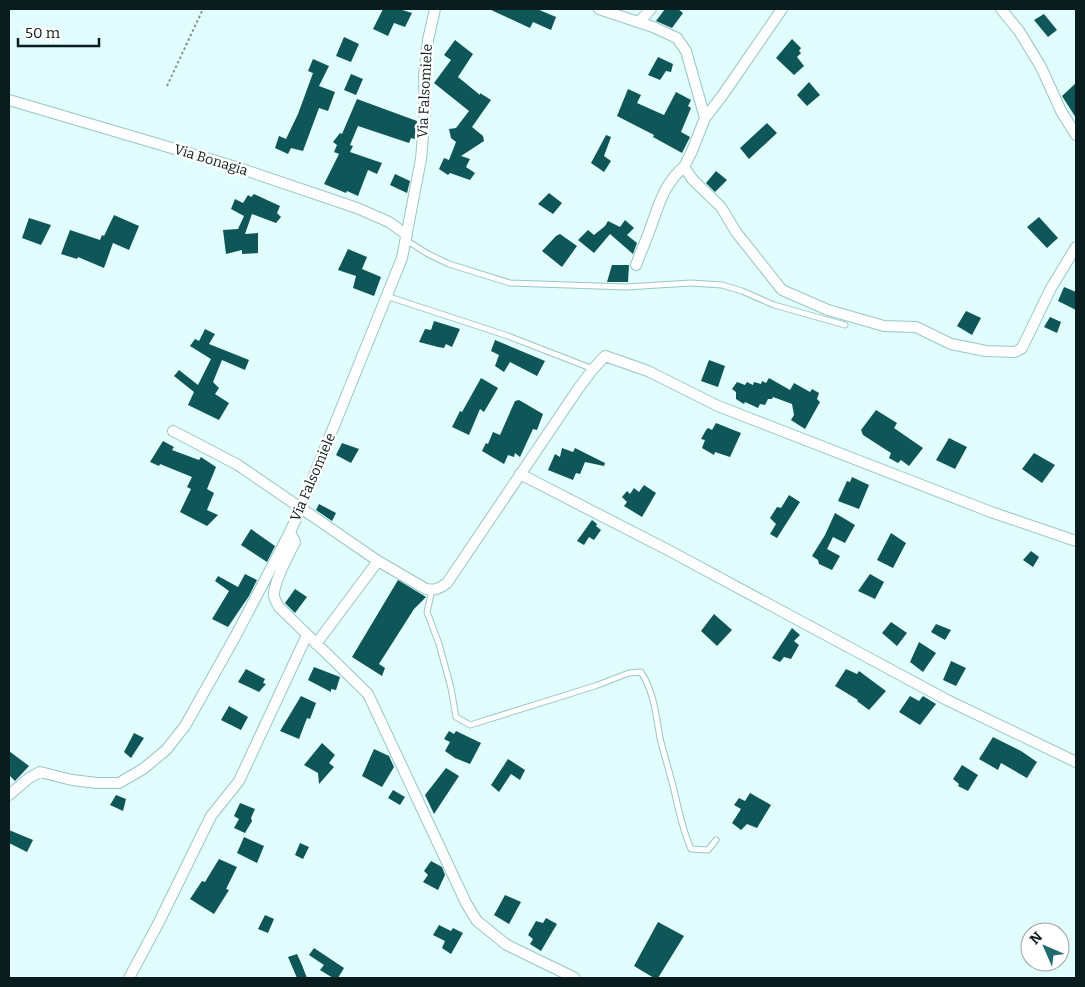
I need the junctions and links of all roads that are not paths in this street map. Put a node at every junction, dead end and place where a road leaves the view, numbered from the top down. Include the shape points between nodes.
1 (435, 9) edge
2 (599, 9) edge
3 (651, 9) edge
4 (782, 9) edge
5 (1001, 9) edge
6 (639, 22) junction
7 (9, 100) edge
8 (706, 118) junction
9 (1076, 135) edge
10 (684, 167) junction
11 (406, 237) junction
12 (1076, 247) edge
13 (636, 265) dead end
14 (386, 296) junction
15 (845, 325) dead end
16 (593, 369) junction
17 (173, 431) dead end
18 (520, 474) junction
19 (300, 510) junction
20 (290, 532) junction
21 (1076, 541) edge
22 (378, 561) junction
23 (432, 590) junction
24 (307, 635) junction
25 (316, 644) junction
26 (1076, 762) edge
27 (9, 795) edge
28 (716, 840) dead end
29 (129, 978) edge
30 (575, 978) edge

1 - 11 street, Via Falsomiele via 424,75 421,158
2 - 6 street
3 - 6 street
4 - 8 street
5 - 9 street via 1041,67
6 - 8 street via 676,38 686,50
7 - 11 street, Via Bonagia via 236,167 357,208 389,222
8 - 10 street
10 - 12 street via 722,207 736,232 782,290 828,310 884,326 916,327 951,344 986,351 1015,352 1022,348 1050,288
10 - 13 street via 673,176 658,202
11 - 14 street, Via Falsomiele via 402,258
11 - 15 lane via 428,254 449,264 510,283 626,287 691,283 722,285 774,305
14 - 16 lane via 508,336
14 - 19 street, Via Falsomiele
16 - 18 street
16 - 21 street via 605,356 648,370 718,406 991,512
17 - 19 street via 238,466
18 - 23 street via 447,583
18 - 26 street via 947,700
19 - 20 street, Via Falsomiele
19 - 22 street
20 - 24 street via 295,542 283,565 274,592 275,600
20 - 27 street, Via Falsomiele via 185,726 166,750 119,783 72,780 40,772
22 - 23 street
22 - 25 street
23 - 28 lane via 427,612 441,653 456,717 470,725 628,673 641,672 648,682 683,831 691,849 708,850
24 - 25 street
24 - 29 street via 239,781 211,816
25 - 30 street via 368,694 466,903 477,920 507,945

